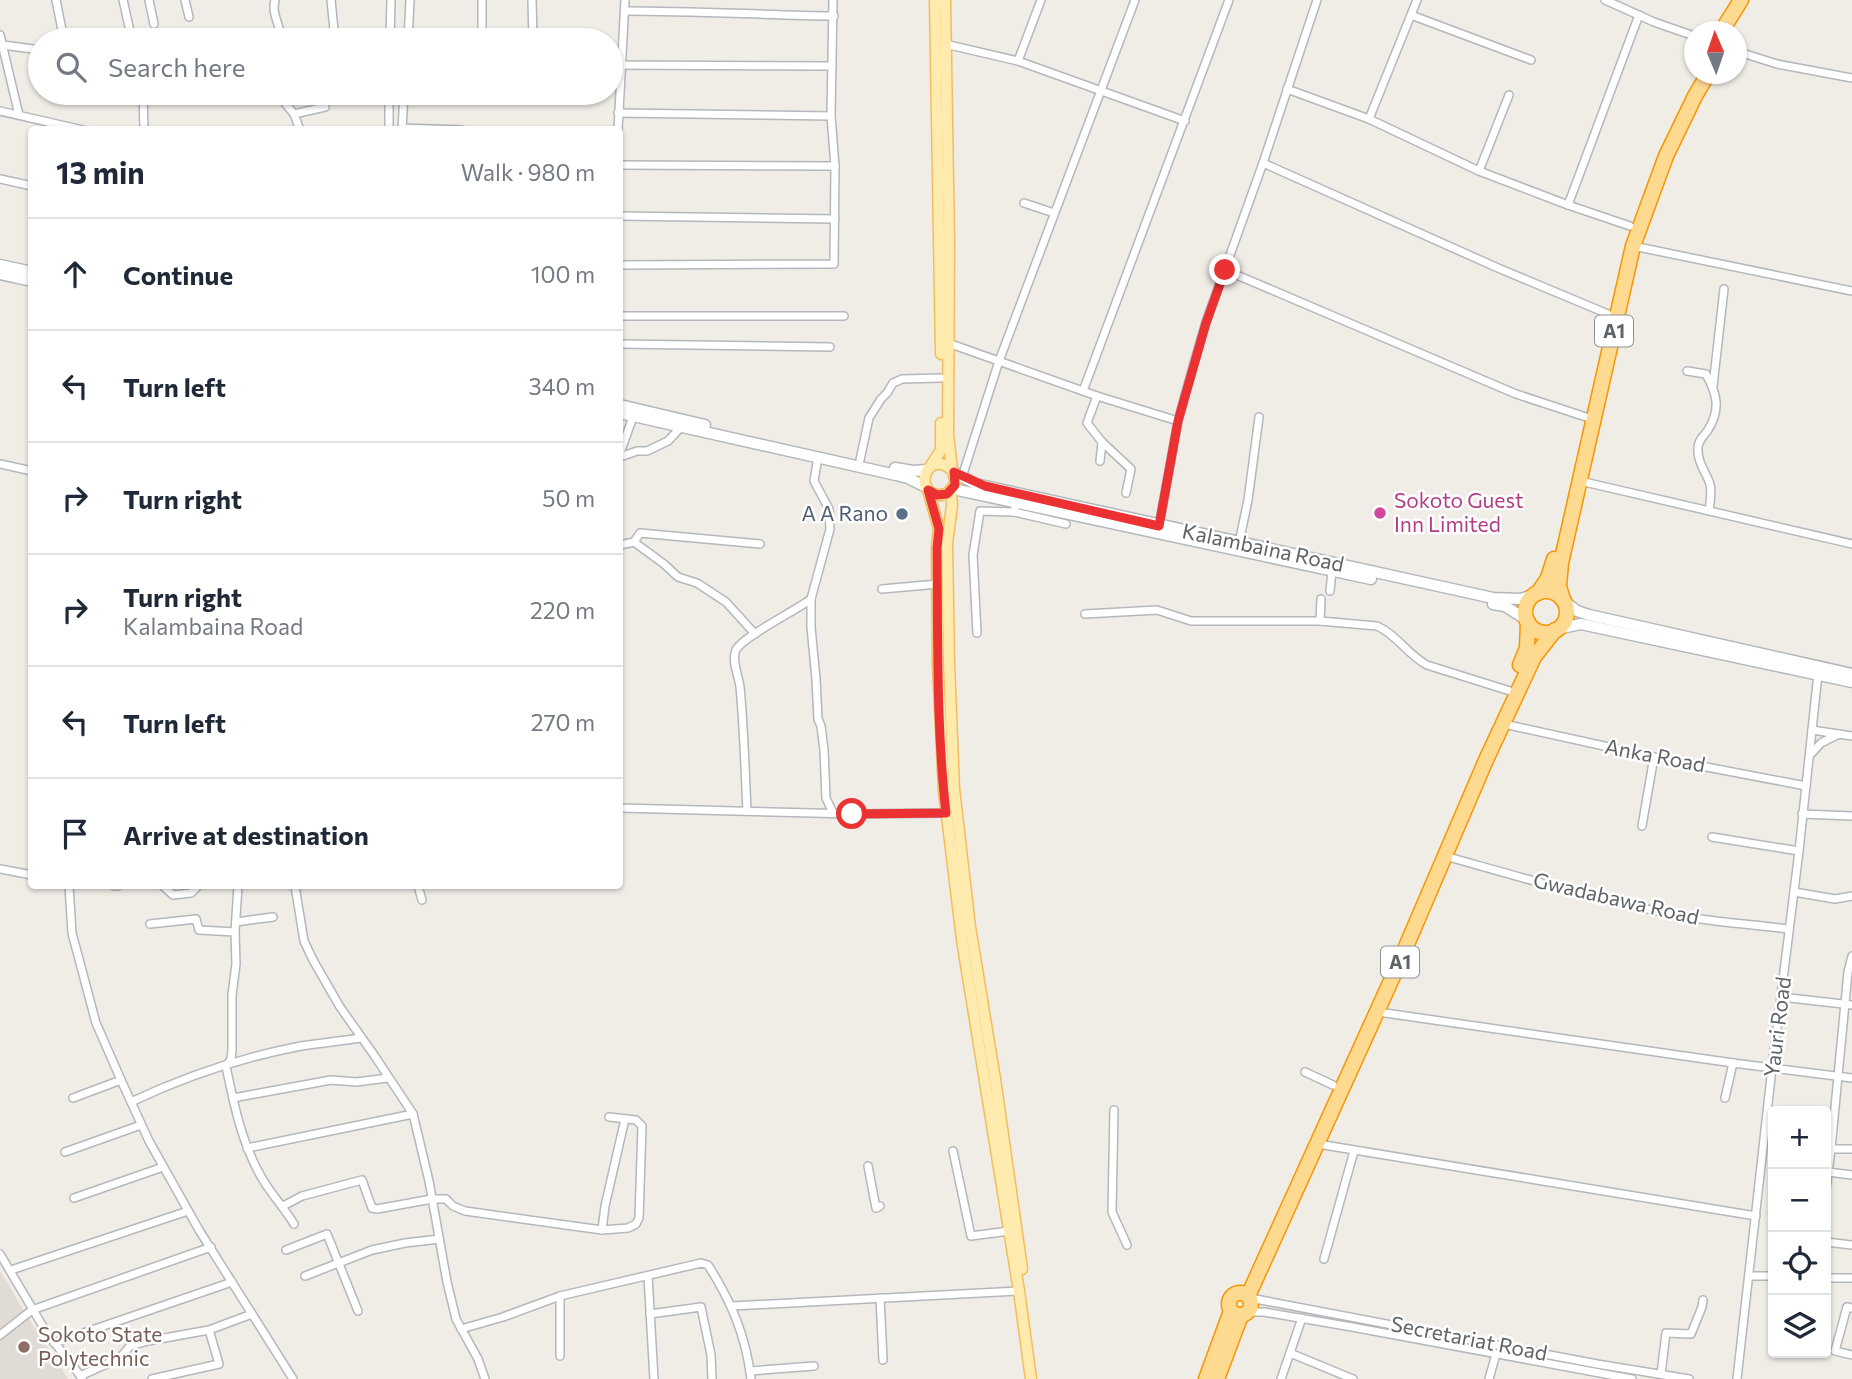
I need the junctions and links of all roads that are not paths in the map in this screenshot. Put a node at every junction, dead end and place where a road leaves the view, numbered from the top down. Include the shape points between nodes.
1 (56, 0) edge
2 (123, 0) edge
3 (149, 0) edge
4 (185, 0) edge
5 (275, 0) edge
6 (331, 0) edge
7 (391, 0) edge
8 (410, 0) edge
9 (482, 0) edge
10 (532, 0) edge
11 (625, 0) edge
12 (834, 0) edge
13 (935, 0) edge
14 (945, 0) edge
15 (1041, 0) edge
16 (1135, 0) edge
17 (1229, 0) edge
18 (1317, 0) edge
19 (1417, 0) edge
20 (1605, 0) edge
21 (1633, 0) edge
22 (1741, 0) edge
23 (1751, 0) edge
24 (625, 11) junction
25 (1636, 13) junction
26 (1411, 15) junction
27 (834, 16) junction
28 (188, 17) dead end
29 (1728, 21) edge
30 (1739, 21) edge
31 (154, 24) dead end
32 (62, 28) edge
33 (129, 28) edge
34 (280, 28) edge
35 (334, 28) edge
36 (390, 28) edge
37 (409, 28) edge
38 (482, 28) edge
39 (533, 28) edge
40 (1684, 32) edge
41 (0, 35) edge
42 (945, 44) junction
43 (3, 45) junction
44 (28, 48) edge
45 (1747, 54) edge
46 (1531, 60) dead end
47 (1018, 61) junction
48 (623, 65) joint
49 (832, 66) junction
50 (1852, 78) edge
51 (1692, 84) edge
52 (1702, 84) edge
53 (1287, 89) junction
54 (1100, 92) junction
55 (1509, 95) dead end
56 (143, 105) edge
57 (286, 105) edge
58 (389, 105) edge
59 (403, 105) edge
60 (619, 105) edge
61 (325, 107) dead end
62 (0, 111) edge
63 (618, 113) junction
64 (293, 114) junction
65 (19, 115) junction
66 (831, 116) junction
67 (1368, 119) junction
68 (1185, 121) junction
69 (66, 126) edge
70 (144, 126) edge
71 (298, 126) edge
72 (388, 126) edge
73 (402, 126) edge
74 (618, 126) edge
75 (1263, 163) junction
76 (623, 165) edge
77 (835, 166) junction
78 (1479, 171) junction
79 (0, 179) edge
80 (28, 185) edge
81 (1024, 203) dead end
82 (1568, 205) junction
83 (1054, 213) junction
84 (623, 216) edge
85 (835, 219) junction
86 (1630, 226) junction
87 (1633, 246) junction
88 (0, 265) edge
89 (623, 265) edge
90 (1225, 270) junction
91 (28, 271) edge
92 (0, 274) edge
93 (28, 280) edge
94 (1724, 289) dead end
95 (1852, 291) edge
96 (1608, 314) junction
97 (623, 316) edge
98 (844, 316) dead end
99 (623, 344) edge
100 (948, 344) junction
101 (830, 347) dead end
102 (999, 361) junction
103 (1687, 371) dead end
104 (941, 378) junction
105 (1713, 387) junction
106 (1083, 391) junction
107 (1097, 396) junction
108 (623, 406) edge
109 (623, 416) edge
110 (1259, 417) dead end
111 (1586, 417) junction
112 (631, 421) junction
113 (1178, 421) junction
114 (623, 427) edge
115 (681, 427) junction
116 (1102, 442) junction
117 (623, 446) edge
118 (623, 454) edge
119 (817, 457) junction
120 (860, 460) junction
121 (1100, 461) dead end
122 (0, 464) edge
123 (928, 469) junction
124 (28, 470) edge
125 (956, 473) junction
126 (1580, 481) junction
127 (927, 489) junction
128 (952, 490) junction
129 (1126, 493) dead end
130 (1015, 507) junction
131 (1709, 511) junction
132 (1066, 524) dead end
133 (1159, 526) junction
134 (634, 542) junction
135 (1239, 543) junction
136 (623, 544) edge
137 (760, 544) dead end
138 (1852, 544) edge
139 (1332, 570) junction
140 (937, 584) junction
141 (882, 589) dead end
142 (1330, 591) dead end
143 (1535, 594) junction
144 (811, 598) junction
145 (1321, 599) dead end
146 (1564, 601) junction
147 (1085, 614) dead end
148 (1320, 621) junction
149 (1527, 621) junction
150 (1556, 630) junction
151 (977, 633) dead end
152 (755, 634) junction
153 (1818, 674) junction
154 (1852, 674) edge
155 (1852, 682) edge
156 (1510, 691) junction
157 (1504, 724) junction
158 (1812, 730) junction
159 (1840, 734) junction
160 (1852, 736) edge
161 (1809, 756) junction
162 (1654, 757) junction
163 (1806, 786) junction
164 (826, 798) junction
165 (623, 808) edge
166 (747, 811) junction
167 (818, 813) junction
168 (833, 813) junction
169 (946, 813) junction
170 (1802, 814) junction
171 (1852, 816) edge
172 (1642, 826) dead end
173 (1712, 837) dead end
174 (1799, 851) junction
175 (1445, 856) junction
176 (0, 869) edge
177 (28, 874) edge
178 (69, 889) edge
179 (166, 889) edge
180 (195, 889) edge
181 (239, 889) edge
182 (295, 889) edge
183 (419, 889) edge
184 (1794, 892) junction
185 (1852, 896) edge
186 (422, 900) dead end
187 (273, 918) dead end
188 (236, 922) junction
189 (150, 924) dead end
190 (1790, 929) junction
191 (235, 932) junction
192 (1852, 956) edge
193 (1850, 972) edge
194 (1781, 997) junction
195 (1849, 1004) edge
196 (1377, 1012) junction
197 (361, 1038) junction
198 (1733, 1063) junction
199 (226, 1066) junction
200 (1772, 1068) junction
201 (1305, 1072) dead end
202 (1838, 1077) junction
203 (388, 1078) junction
204 (1852, 1078) edge
205 (121, 1080) junction
206 (1333, 1085) junction
207 (73, 1098) dead end
208 (233, 1098) junction
209 (1725, 1098) dead end
210 (131, 1102) junction
211 (1114, 1110) dead end
212 (413, 1114) junction
213 (609, 1117) dead end
214 (625, 1119) junction
215 (141, 1125) junction
216 (1831, 1127) edge
217 (1317, 1144) junction
218 (247, 1148) junction
219 (1764, 1148) junction
220 (1768, 1148) edge
221 (1831, 1149) edge
222 (1852, 1149) edge
223 (953, 1151) dead end
224 (1354, 1151) junction
225 (65, 1152) dead end
226 (868, 1166) dead end
227 (163, 1167) junction
228 (1831, 1172) edge
229 (1852, 1175) edge
230 (74, 1198) dead end
231 (432, 1199) junction
232 (283, 1206) junction
233 (880, 1206) dead end
234 (188, 1211) junction
235 (1756, 1216) junction
236 (294, 1224) dead end
237 (602, 1230) junction
238 (1009, 1231) junction
239 (439, 1239) junction
240 (1831, 1243) edge
241 (1127, 1245) dead end
242 (1852, 1245) edge
243 (211, 1247) junction
244 (286, 1250) dead end
245 (0, 1254) edge
246 (1324, 1259) dead end
247 (337, 1264) junction
248 (11, 1270) junction
249 (305, 1276) dead end
250 (648, 1276) junction
251 (1750, 1276) junction
252 (1768, 1276) edge
253 (1831, 1278) edge
254 (1852, 1278) edge
255 (232, 1282) junction
256 (1019, 1291) junction
257 (560, 1296) junction
258 (880, 1298) junction
259 (1703, 1300) dead end
260 (1243, 1304) junction
261 (732, 1306) junction
262 (1852, 1308) edge
263 (32, 1310) junction
264 (358, 1311) dead end
265 (252, 1314) junction
266 (650, 1314) junction
267 (1302, 1318) junction
268 (461, 1329) junction
269 (209, 1330) junction
270 (0, 1335) edge
271 (54, 1343) junction
272 (1290, 1353) junction
273 (1496, 1353) junction
274 (1852, 1354) edge
275 (560, 1356) dead end
276 (883, 1360) dead end
277 (814, 1366) dead end
278 (1661, 1374) junction
279 (751, 1375) edge
280 (1337, 1376) edge
281 (1600, 1376) edge
282 (81, 1377) edge
283 (484, 1378) edge
284 (152, 1379) edge
285 (293, 1379) edge
286 (654, 1379) edge
287 (712, 1379) edge
288 (1031, 1379) edge
289 (1038, 1379) edge
290 (1206, 1379) edge
291 (1217, 1379) edge
292 (1281, 1379) edge
293 (1353, 1379) edge
294 (1489, 1379) edge
295 (1632, 1379) edge
296 (1689, 1379) edge
297 (1737, 1379) edge

1 - 32 street
2 - 33 street
3 - 31 street
4 - 28 street
5 - 34 street
6 - 35 street
7 - 36 street
8 - 37 street
9 - 38 street
10 - 39 street
11 - 24 street
12 - 27 street
13 - 104 main road
14 - 42 main road
15 - 47 street
16 - 54 street
17 - 68 street
18 - 53 street
19 - 26 street
20 - 25 street
21 - 25 street
22 - 29 highway
23 - 30 highway
24 - 27 street
24 - 48 street
25 - 40 street
25 - 82 street
26 - 46 street
26 - 67 street
27 - 49 street
41 - 43 street
42 - 47 street
42 - 100 main road
43 - 44 street
43 - 65 street
45 - 50 street
47 - 54 street
48 - 49 street
49 - 66 street
51 - 86 highway, A1
52 - 87 highway, A1 via 1666,156
53 - 67 street
53 - 75 street
54 - 68 street
54 - 83 street
55 - 78 street
56 - 70 street
57 - 64 street
58 - 72 street
59 - 73 street
60 - 63 street
61 - 64 street
62 - 65 street
63 - 66 street
63 - 74 street
64 - 71 street
65 - 69 street
66 - 77 street
67 - 78 street
68 - 106 street
75 - 90 street
75 - 96 street
76 - 77 street
77 - 85 street
78 - 82 street
79 - 80 street
81 - 83 street
82 - 86 street
83 - 102 street
84 - 85 street
85 - 89 street via 834,264
86 - 96 highway, A1
87 - 95 street
87 - 126 highway, A1
88 - 91 main road
90 - 111 street via 1516,394
90 - 113 street
92 - 93 main road
94 - 105 street
96 - 111 highway, A1
97 - 98 street
99 - 101 street
100 - 102 street
100 - 125 main road via 948,434
102 - 106 street
102 - 125 street
103 - 105 street via 1706,374
104 - 120 street via 893,383 869,418
104 - 123 main road via 941,450
105 - 131 street via 1717,408 1698,446 1710,485
106 - 107 street
107 - 113 street
107 - 116 street via 1087,422
108 - 120 main road
109 - 112 main road
110 - 135 street
111 - 143 highway, A1 via 1553,564
112 - 114 street
112 - 115 main road
112 - 117 street
113 - 133 street
115 - 118 street via 668,441 647,451
115 - 119 main road
116 - 121 street
116 - 129 street via 1131,469
119 - 127 main road via 908,478
119 - 144 street via 814,481 829,509 830,529
120 - 123 main road via 897,469
122 - 124 street
123 - 125 main road via 939,464
123 - 127 main road via 924,477
125 - 128 main road
125 - 133 main road, Kalambaina Road via 985,486
126 - 131 street
126 - 146 highway, A1 via 1560,563
127 - 128 main road via 942,495
127 - 140 main road via 939,529
128 - 130 main road
128 - 289 main road via 947,544 954,789 970,927
130 - 132 street
130 - 139 main road
130 - 151 street via 980,511 973,555
131 - 138 street
133 - 135 main road, Kalambaina Road
134 - 136 street
134 - 137 street via 640,533
134 - 152 street via 678,577 726,602
135 - 143 main road, Kalambaina Road via 1493,598 1521,599
139 - 142 street
139 - 149 main road via 1504,606
140 - 141 street
140 - 169 main road
143 - 146 highway via 1552,592
143 - 149 highway via 1526,606
144 - 152 street
144 - 164 street
145 - 148 street
146 - 150 highway via 1566,615
146 - 154 main road via 1589,615
147 - 148 street via 1157,610 1191,621
148 - 156 street via 1377,626 1427,666
149 - 150 highway via 1537,631
149 - 156 highway, A1 via 1527,648
150 - 153 main road via 1581,624
150 - 157 highway, A1 via 1534,656
152 - 166 street via 734,656 740,685
153 - 155 main road
153 - 158 street, Yauri Road
156 - 206 highway, A1
157 - 162 street, Anka Road
157 - 175 highway, A1
158 - 159 street
158 - 161 street, Yauri Road
159 - 160 street
159 - 161 street via 1821,743
161 - 163 street, Yauri Road
162 - 163 street, Anka Road
162 - 172 street
163 - 170 street, Yauri Road
164 - 167 street
164 - 168 street
165 - 166 street
166 - 167 street
167 - 168 street
168 - 169 street
169 - 238 main road
170 - 171 street
170 - 174 street, Yauri Road
173 - 174 street
174 - 184 street, Yauri Road
175 - 190 street, Gwadabawa Road via 1649,909
175 - 196 highway, A1
176 - 177 street
178 - 205 street via 72,933 96,1023
179 - 180 street via 173,895
181 - 188 street
182 - 197 street via 304,941
183 - 186 street
184 - 185 street via 1835,899
184 - 190 street, Yauri Road
187 - 188 street
188 - 191 street
189 - 191 street via 196,919 199,930
190 - 194 street, Yauri Road
191 - 199 street via 232,1050
192 - 193 street
193 - 195 street
194 - 195 street
194 - 200 street, Yauri Road
195 - 202 street
196 - 198 street
196 - 217 highway, A1
197 - 199 street via 302,1046
197 - 203 street
198 - 200 street
198 - 209 street
199 - 208 street
199 - 210 street
200 - 202 street
200 - 219 street, Yauri Road
201 - 206 street
202 - 204 street
202 - 216 street
203 - 208 street via 331,1080
203 - 212 street
205 - 207 street
205 - 210 street
206 - 260 highway, A1 via 1265,1240
208 - 218 street
210 - 215 street
211 - 241 street via 1112,1212
212 - 218 street
212 - 231 street
213 - 214 street
214 - 237 street
214 - 237 street via 642,1126 639,1217 632,1226
215 - 225 street
215 - 227 street
217 - 224 street
217 - 260 highway, A1
218 - 232 street via 262,1180
219 - 220 street
219 - 235 street, Yauri Road
221 - 222 street
223 - 238 street via 971,1237
224 - 235 street
224 - 246 street
226 - 233 street via 876,1209
227 - 230 street
227 - 234 street
228 - 229 street
231 - 232 street via 372,1208 362,1180 302,1196
231 - 237 street via 446,1199 465,1211
231 - 239 street
232 - 236 street
234 - 243 street
234 - 248 street
235 - 251 street, Yauri Road
238 - 256 main road
239 - 247 street via 372,1250
239 - 268 street
240 - 242 street
243 - 255 street
243 - 263 street
244 - 247 street via 327,1234
245 - 248 street
247 - 249 street
247 - 264 street
248 - 263 street
250 - 257 street
250 - 261 street via 708,1265
250 - 266 street
251 - 252 street
251 - 297 street, Yauri Road
253 - 254 street
255 - 265 street
255 - 271 street
256 - 258 street
256 - 288 main road
257 - 268 street
257 - 275 street
258 - 261 street
258 - 276 street
259 - 278 street via 1691,1334 1666,1333
260 - 267 street, Secretariat Road via 1255,1311
260 - 278 street, Secretariat Road
260 - 290 highway, A1
260 - 291 highway, A1
261 - 279 street
262 - 274 street via 1847,1307 1835,1351
263 - 270 street
263 - 271 street
265 - 269 street
265 - 285 street
266 - 286 street
266 - 287 street via 701,1307
267 - 272 street
267 - 273 street, Secretariat Road
268 - 283 street
269 - 282 street via 130,1346 120,1358
269 - 284 street via 219,1364
271 - 282 street
272 - 280 street
272 - 292 street
273 - 281 street, Secretariat Road
273 - 294 street
277 - 279 street
278 - 296 street, Secretariat Road
280 - 293 street
281 - 295 street, Secretariat Road

